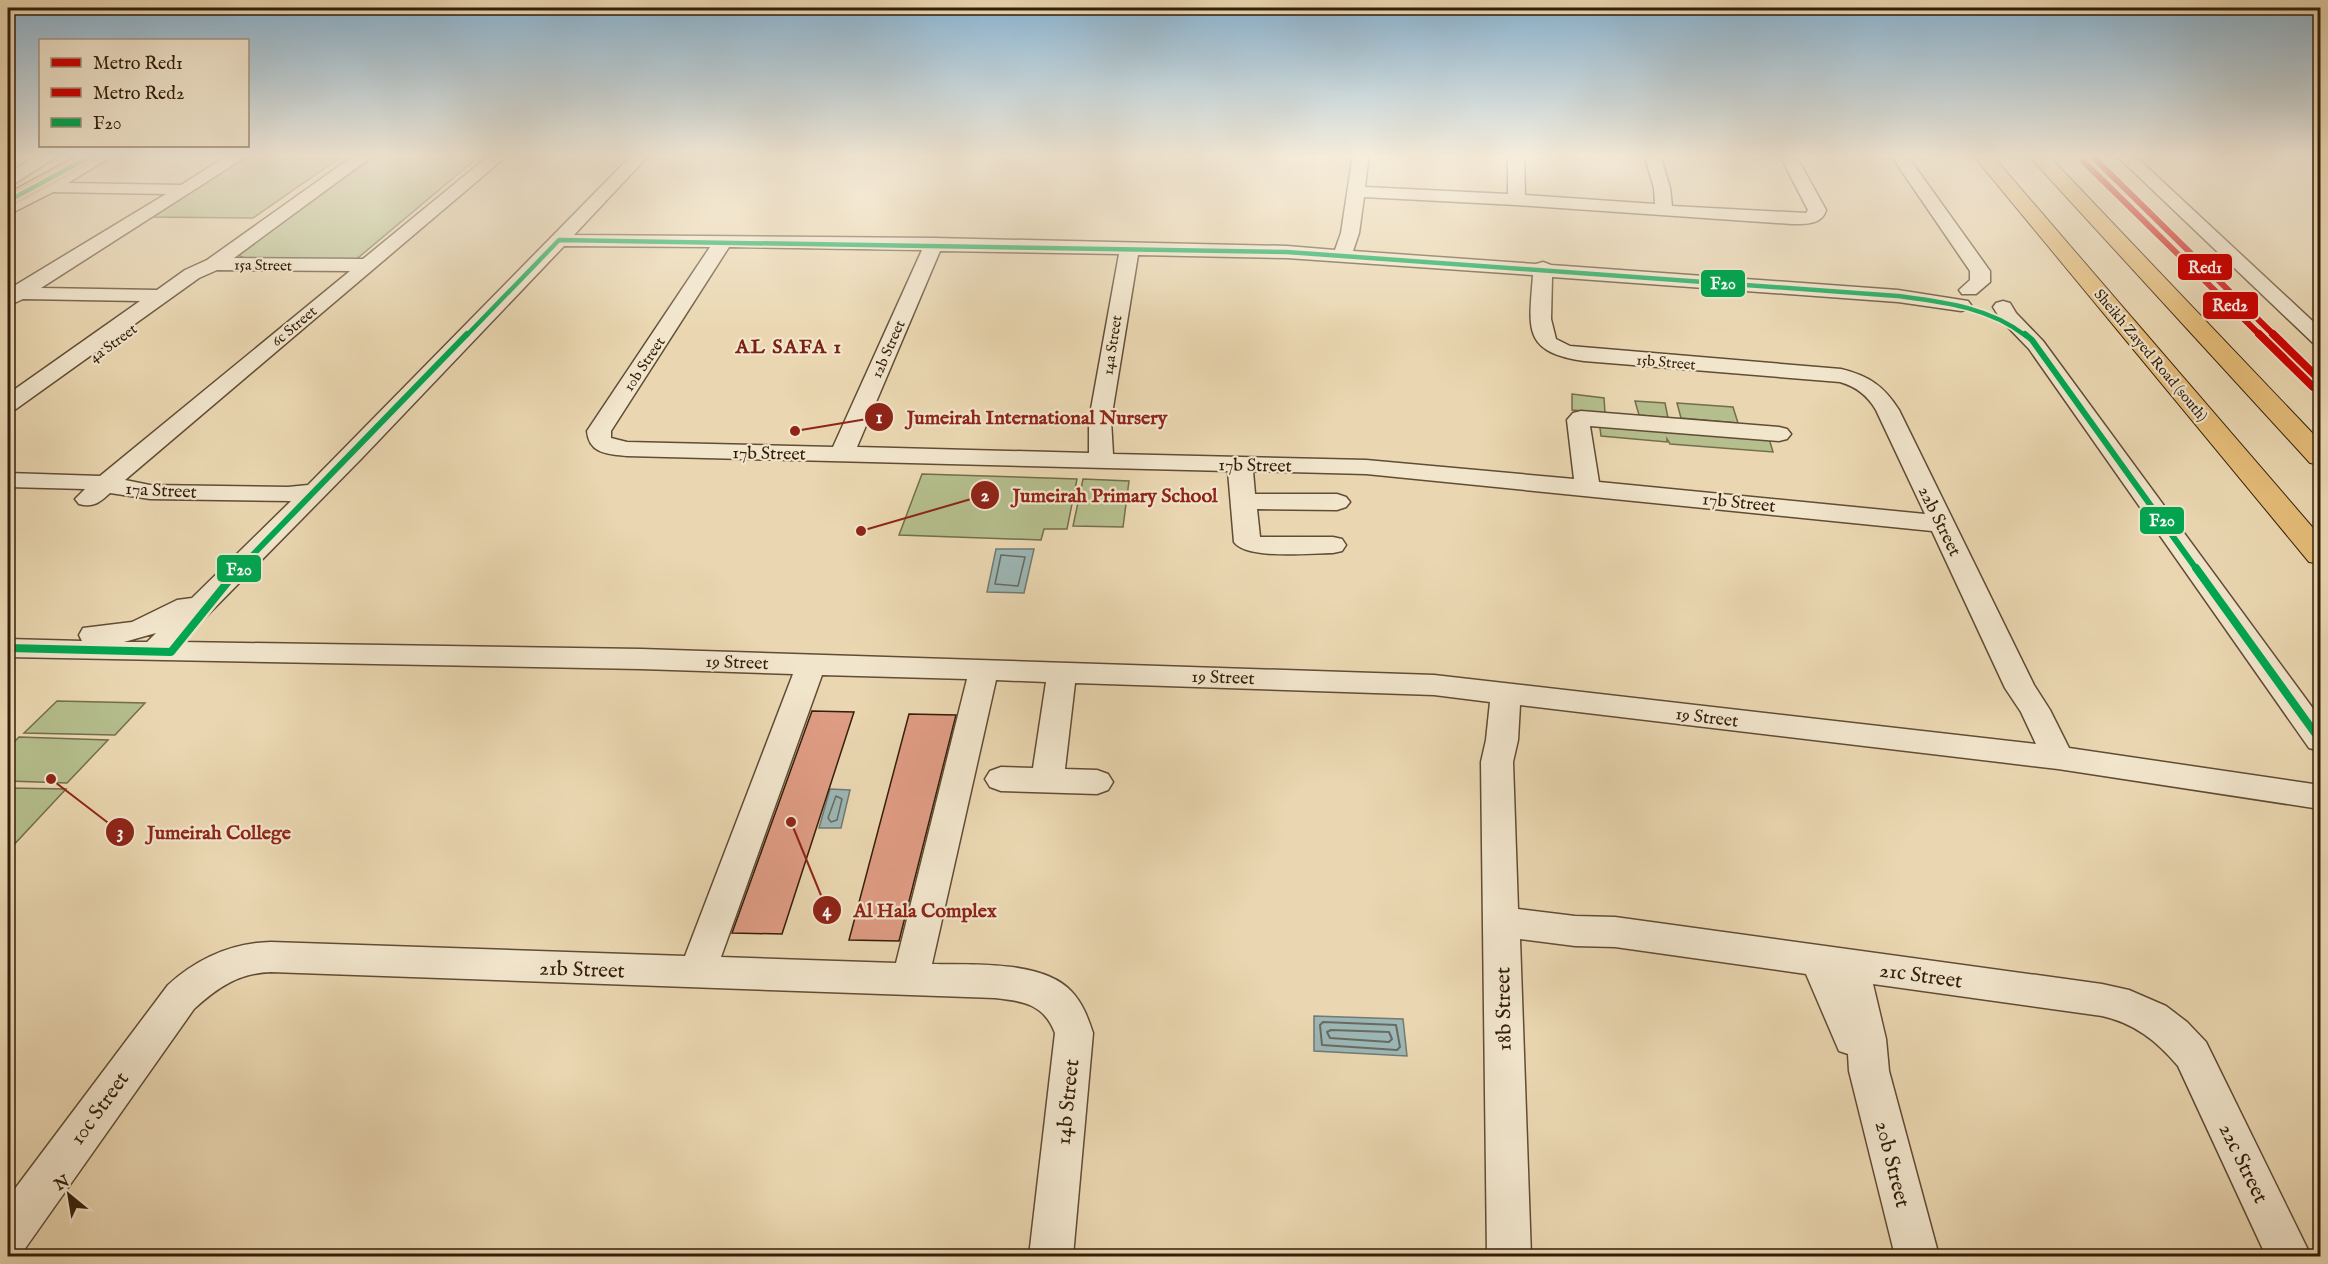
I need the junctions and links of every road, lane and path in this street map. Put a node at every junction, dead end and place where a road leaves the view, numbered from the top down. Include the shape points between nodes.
1 (138, 213) edge
2 (145, 213) edge
3 (285, 213) edge
4 (429, 213) edge
5 (586, 213) edge
6 (1353, 213) edge
7 (1700, 213) edge
8 (1817, 213) edge
9 (1939, 213) edge
10 (2031, 213) edge
11 (2091, 213) edge
12 (2186, 213) edge
13 (562, 238) junction
14 (729, 241) junction
15 (934, 244) junction
16 (1124, 248) junction
17 (1348, 255) junction
18 (214, 264) junction
19 (364, 267) junction
20 (1537, 268) junction
21 (10, 295) edge
22 (161, 296) junction
23 (1961, 296) junction
24 (2003, 307) junction
25 (1983, 311) junction
26 (2024, 331) junction
27 (2320, 339) edge
28 (81, 359) junction
29 (1841, 376) joint
30 (8, 404) edge
31 (8, 419) edge
32 (1779, 434) dead end
33 (627, 448) joint
34 (842, 454) junction
35 (2320, 457) edge
36 (1093, 461) junction
37 (1240, 465) junction
38 (8, 480) edge
39 (1587, 487) junction
40 (97, 492) junction
41 (315, 492) junction
42 (8, 496) edge
43 (1243, 501) junction
44 (1337, 502) dead end
45 (291, 514) junction
46 (1940, 520) junction
47 (1333, 545) dead end
48 (2320, 555) edge
49 (227, 581) junction
50 (8, 634) edge
51 (45, 637) junction
52 (8, 648) edge
53 (166, 648) junction
54 (811, 664) junction
55 (984, 669) junction
56 (1062, 672) junction
57 (1495, 691) junction
58 (2320, 740) edge
59 (2046, 756) junction
60 (1001, 779) dead end
61 (1047, 780) junction
62 (2216, 781) junction
63 (1097, 782) dead end
64 (2320, 783) edge
65 (2320, 797) edge
66 (1501, 912) junction
67 (1835, 963) junction
68 (697, 973) junction
69 (910, 980) junction
70 (1014, 984) joint
71 (170, 1011) joint
72 (2200, 1070) joint
73 (8, 1234) edge
74 (1051, 1257) edge
75 (1509, 1257) edge
76 (1917, 1257) edge
77 (2289, 1257) edge

1 - 21 street
2 - 21 street
3 - 18 street, 4a Street
4 - 19 street, 6c Street
5 - 13 street
6 - 17 street
7 - 8 street via 1792,219 1810,218
9 - 23 street via 1980,271 1980,282
10 - 48 main road, Sheikh Zayed Road (south)
11 - 35 main road
12 - 27 street
13 - 14 street
13 - 41 street
14 - 15 street
14 - 33 street, 10b Street via 599,431 604,444
15 - 16 street
15 - 34 street, 12b Street
16 - 17 street
16 - 36 street, 14a Street via 1124,271
17 - 20 street
18 - 19 street, 15a Street
18 - 22 street, 4a Street
18 - 28 street, 4a Street via 208,274
19 - 40 street, 6c Street
20 - 23 street via 1898,296
20 - 29 street, 15b Street via 1545,340 1565,352
21 - 22 street
22 - 28 street, 4a Street
23 - 24 street via 1995,297
23 - 25 street
24 - 25 street
24 - 26 street
25 - 26 street
26 - 58 street
28 - 30 street, 4a Street
28 - 31 street, 4a Street
29 - 46 street, 22b Street via 1869,385 1879,394
32 - 39 street via 1581,418 1578,420
33 - 34 street, 17b Street
34 - 36 street, 17b Street
36 - 37 street, 17b Street
37 - 39 street, 17b Street via 1389,469
37 - 43 street
38 - 40 street, 17a Street via 89,482
39 - 46 street, 17b Street
40 - 41 street, 17a Street
40 - 42 street, 17a Street
40 - 45 street, 17a Street via 271,504
41 - 45 street
43 - 44 street
43 - 47 street via 1246,540 1250,544
45 - 49 street
46 - 59 street, 22b Street via 2020,688 2036,710
49 - 51 street via 170,617 139,629 107,635
49 - 53 street via 212,604
50 - 51 street, 19 Street
51 - 53 street, 19 Street
52 - 53 street, 19 Street
53 - 54 street, 19 Street
54 - 55 street, 19 Street
54 - 68 street
55 - 56 street, 19 Street
55 - 69 street
56 - 57 street, 19 Street via 1395,683
56 - 61 street
57 - 59 street, 19 Street
57 - 66 street, 18b Street via 1502,740 1497,762
59 - 62 street, 19 Street
60 - 61 street
61 - 63 street
62 - 64 street, 19 Street
62 - 65 street, 19 Street
66 - 67 street, 21c Street via 1575,932 1615,932
66 - 75 street, 18b Street
67 - 72 street, 21c Street via 2121,1003 2162,1023 2192,1054
67 - 76 street, 20b Street via 1866,1039 1869,1071
68 - 69 street, 21b Street
68 - 71 street, 21b Street via 258,956 227,963 209,973
69 - 70 street, 21b Street
70 - 74 street, 14b Street via 1048,992 1070,1017 1074,1033
71 - 73 street, 10c Street
72 - 77 street, 22c Street

